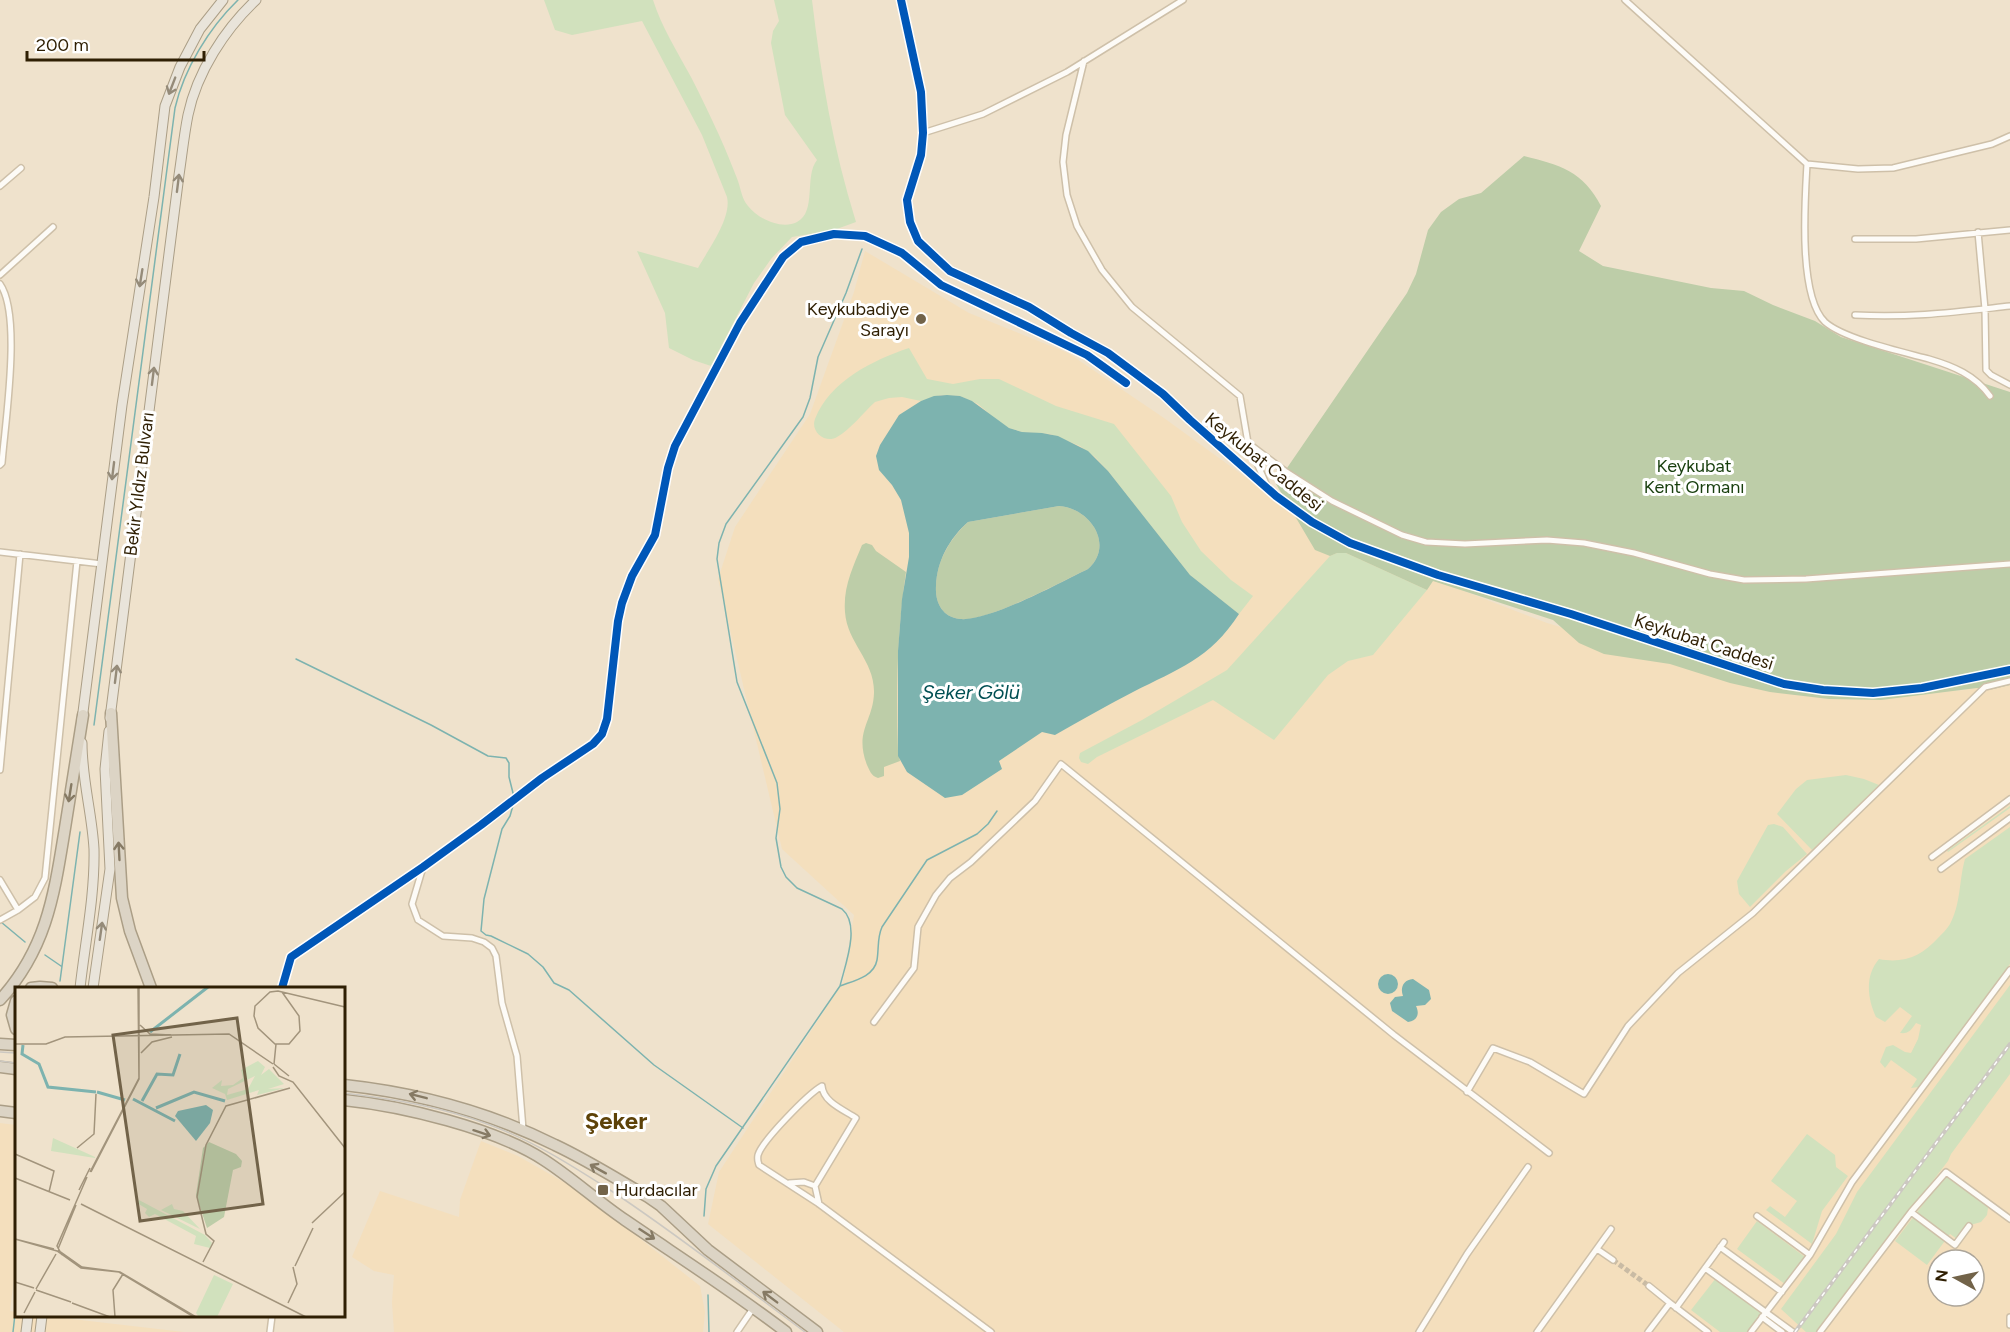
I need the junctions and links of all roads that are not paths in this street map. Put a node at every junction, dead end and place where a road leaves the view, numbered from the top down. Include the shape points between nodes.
1 (223, 0) edge
2 (256, 0) edge
3 (900, 0) edge
4 (1183, 0) edge
5 (1625, 0) edge
6 (1084, 61) junction
7 (923, 133) junction
8 (2010, 136) edge
9 (1807, 164) junction
10 (21, 168) dead end
11 (0, 186) edge
12 (53, 227) dead end
13 (2010, 230) edge
14 (1978, 232) junction
15 (1855, 239) dead end
16 (0, 275) edge
17 (0, 284) edge
18 (2010, 306) edge
19 (1985, 309) junction
20 (1855, 315) dead end
21 (1126, 383) dead end
22 (2010, 385) edge
23 (1990, 396) dead end
24 (1248, 443) junction
25 (0, 465) edge
26 (1267, 487) junction
27 (0, 552) edge
28 (20, 554) junction
29 (77, 561) junction
30 (102, 564) junction
31 (2010, 564) edge
32 (2010, 670) edge
33 (2010, 681) edge
34 (111, 713) junction
35 (82, 715) junction
36 (1, 756) edge
37 (0, 770) edge
38 (2010, 799) edge
39 (2010, 818) edge
40 (1932, 857) dead end
41 (423, 867) junction
42 (1941, 869) dead end
43 (0, 880) edge
44 (18, 910) junction
45 (0, 920) edge
46 (2010, 970) edge
47 (80, 987) edge
48 (93, 987) edge
49 (151, 987) edge
50 (282, 987) edge
51 (0, 1000) edge
52 (15, 1005) edge
53 (874, 1022) dead end
54 (15, 1026) edge
55 (0, 1044) edge
56 (15, 1045) edge
57 (0, 1067) edge
58 (15, 1069) edge
59 (345, 1084) edge
60 (1467, 1092) junction
61 (345, 1101) edge
62 (0, 1111) edge
63 (15, 1113) edge
64 (523, 1131) junction
65 (1549, 1153) dead end
66 (1528, 1167) dead end
67 (789, 1183) junction
68 (815, 1185) junction
69 (819, 1204) junction
70 (1911, 1212) junction
71 (1757, 1216) dead end
72 (2010, 1219) edge
73 (1969, 1226) dead end
74 (1611, 1229) dead end
75 (1597, 1249) junction
76 (1810, 1255) junction
77 (1613, 1260) tunnel mouth
78 (1705, 1268) junction
79 (1649, 1286) tunnel mouth
80 (1782, 1292) junction
81 (1670, 1303) junction
82 (754, 1307) junction
83 (1676, 1308) junction
84 (1764, 1315) junction
85 (28, 1317) edge
86 (42, 1317) edge
87 (272, 1317) edge
88 (2010, 1317) edge
89 (2010, 1324) edge
90 (26, 1332) edge
91 (40, 1332) edge
92 (270, 1332) edge
93 (737, 1332) edge
94 (786, 1332) edge
95 (817, 1332) edge
96 (991, 1332) edge
97 (1419, 1332) edge
98 (1538, 1332) edge
99 (1648, 1332) edge
100 (1708, 1332) edge
101 (1751, 1332) edge
102 (1782, 1332) edge
103 (1792, 1332) edge
104 (1820, 1332) edge

1 -> 30 main road, Bekir Yıldız Bulvarı via 200,29 165,106
34 -> 2 main road, Bekir Yıldız Bulvarı via 188,115 213,56 234,23
3 - 7 street, Keykubat Caddesi via 921,92
4 - 6 street
5 - 9 street
6 - 7 street via 983,114
6 - 24 street via 1063,162 1067,195 1077,226 1102,270 1132,307 1240,396
7 - 26 street, Keykubat Caddesi via 921,155 907,200 909,222 918,241 950,271 1029,307 1108,353 1163,394
8 - 9 street via 1893,168
9 - 23 street via 1806,257 1822,318 1832,327 1869,342 1957,369 1980,383
10 - 11 street
12 - 16 street
13 - 14 street
14 - 15 street via 1916,239
14 - 19 street
17 - 25 street via 6,293 12,342
18 - 19 street
19 - 20 street via 1941,315
19 - 22 street via 1986,370
21 - 41 street via 1087,354 941,285 902,253 864,236 834,234 796,244 750,306 675,446 656,536 632,576 622,603 602,734
24 - 26 street
24 - 31 street via 1332,501 1402,535 1426,542 1584,543 1744,580
26 - 32 street, Keykubat Caddesi via 1288,506 1350,543 1784,684 1873,693 1922,688
27 - 28 street
28 - 29 street
28 - 36 street
29 - 30 street
29 - 44 street via 45,878 35,897
30 - 35 main road, Bekir Yıldız Bulvarı
33 - 60 street via 1986,687 1753,913 1678,974 1628,1026 1584,1094 1530,1062 1493,1048
48 -> 34 main road, Bekir Yıldız Bulvarı via 110,869 105,769
49 -> 34 highway via 122,898
35 - 47 main road, Bekir Yıldız Bulvarı via 82,769 94,861
35 -> 51 highway via 47,920 27,966
36 - 37 street
38 - 40 street
39 - 42 street
41 - 50 street via 291,957
41 - 64 street via 412,904 418,920 443,936 484,942 496,956 502,1003 517,1056
43 - 44 street
44 - 45 street
46 - 76 street via 1852,1182
52 - 54 highway
53 - 60 street via 914,968 918,927 936,895 1035,801 1061,764
55 - 56 highway
57 - 58 highway
64 -> 59 highway via 443,1103
60 - 65 street
61 -> 82 highway via 435,1117 502,1139 543,1159
62 - 63 highway
95 -> 64 highway via 708,1250 648,1197
66 - 97 street
67 - 68 street
67 - 68 street via 761,1167 758,1155 801,1103 822,1086 826,1098 856,1118
67 - 69 street
68 - 69 street
69 - 96 street
70 - 72 street via 1946,1172
70 - 73 street via 1955,1245
70 - 104 street
71 - 76 street
74 - 75 street
75 - 77 street
75 - 98 street
76 - 80 street
78 - 80 street via 1722,1245
78 - 83 street
78 - 84 street
79 - 81 street
80 - 84 street
81 - 83 street
81 - 99 street
82 - 93 street
82 - 94 highway
83 - 100 street
84 - 101 street
84 - 102 street
84 - 103 street
85 - 90 main road
86 - 91 main road
87 - 92 street
88 - 89 street

